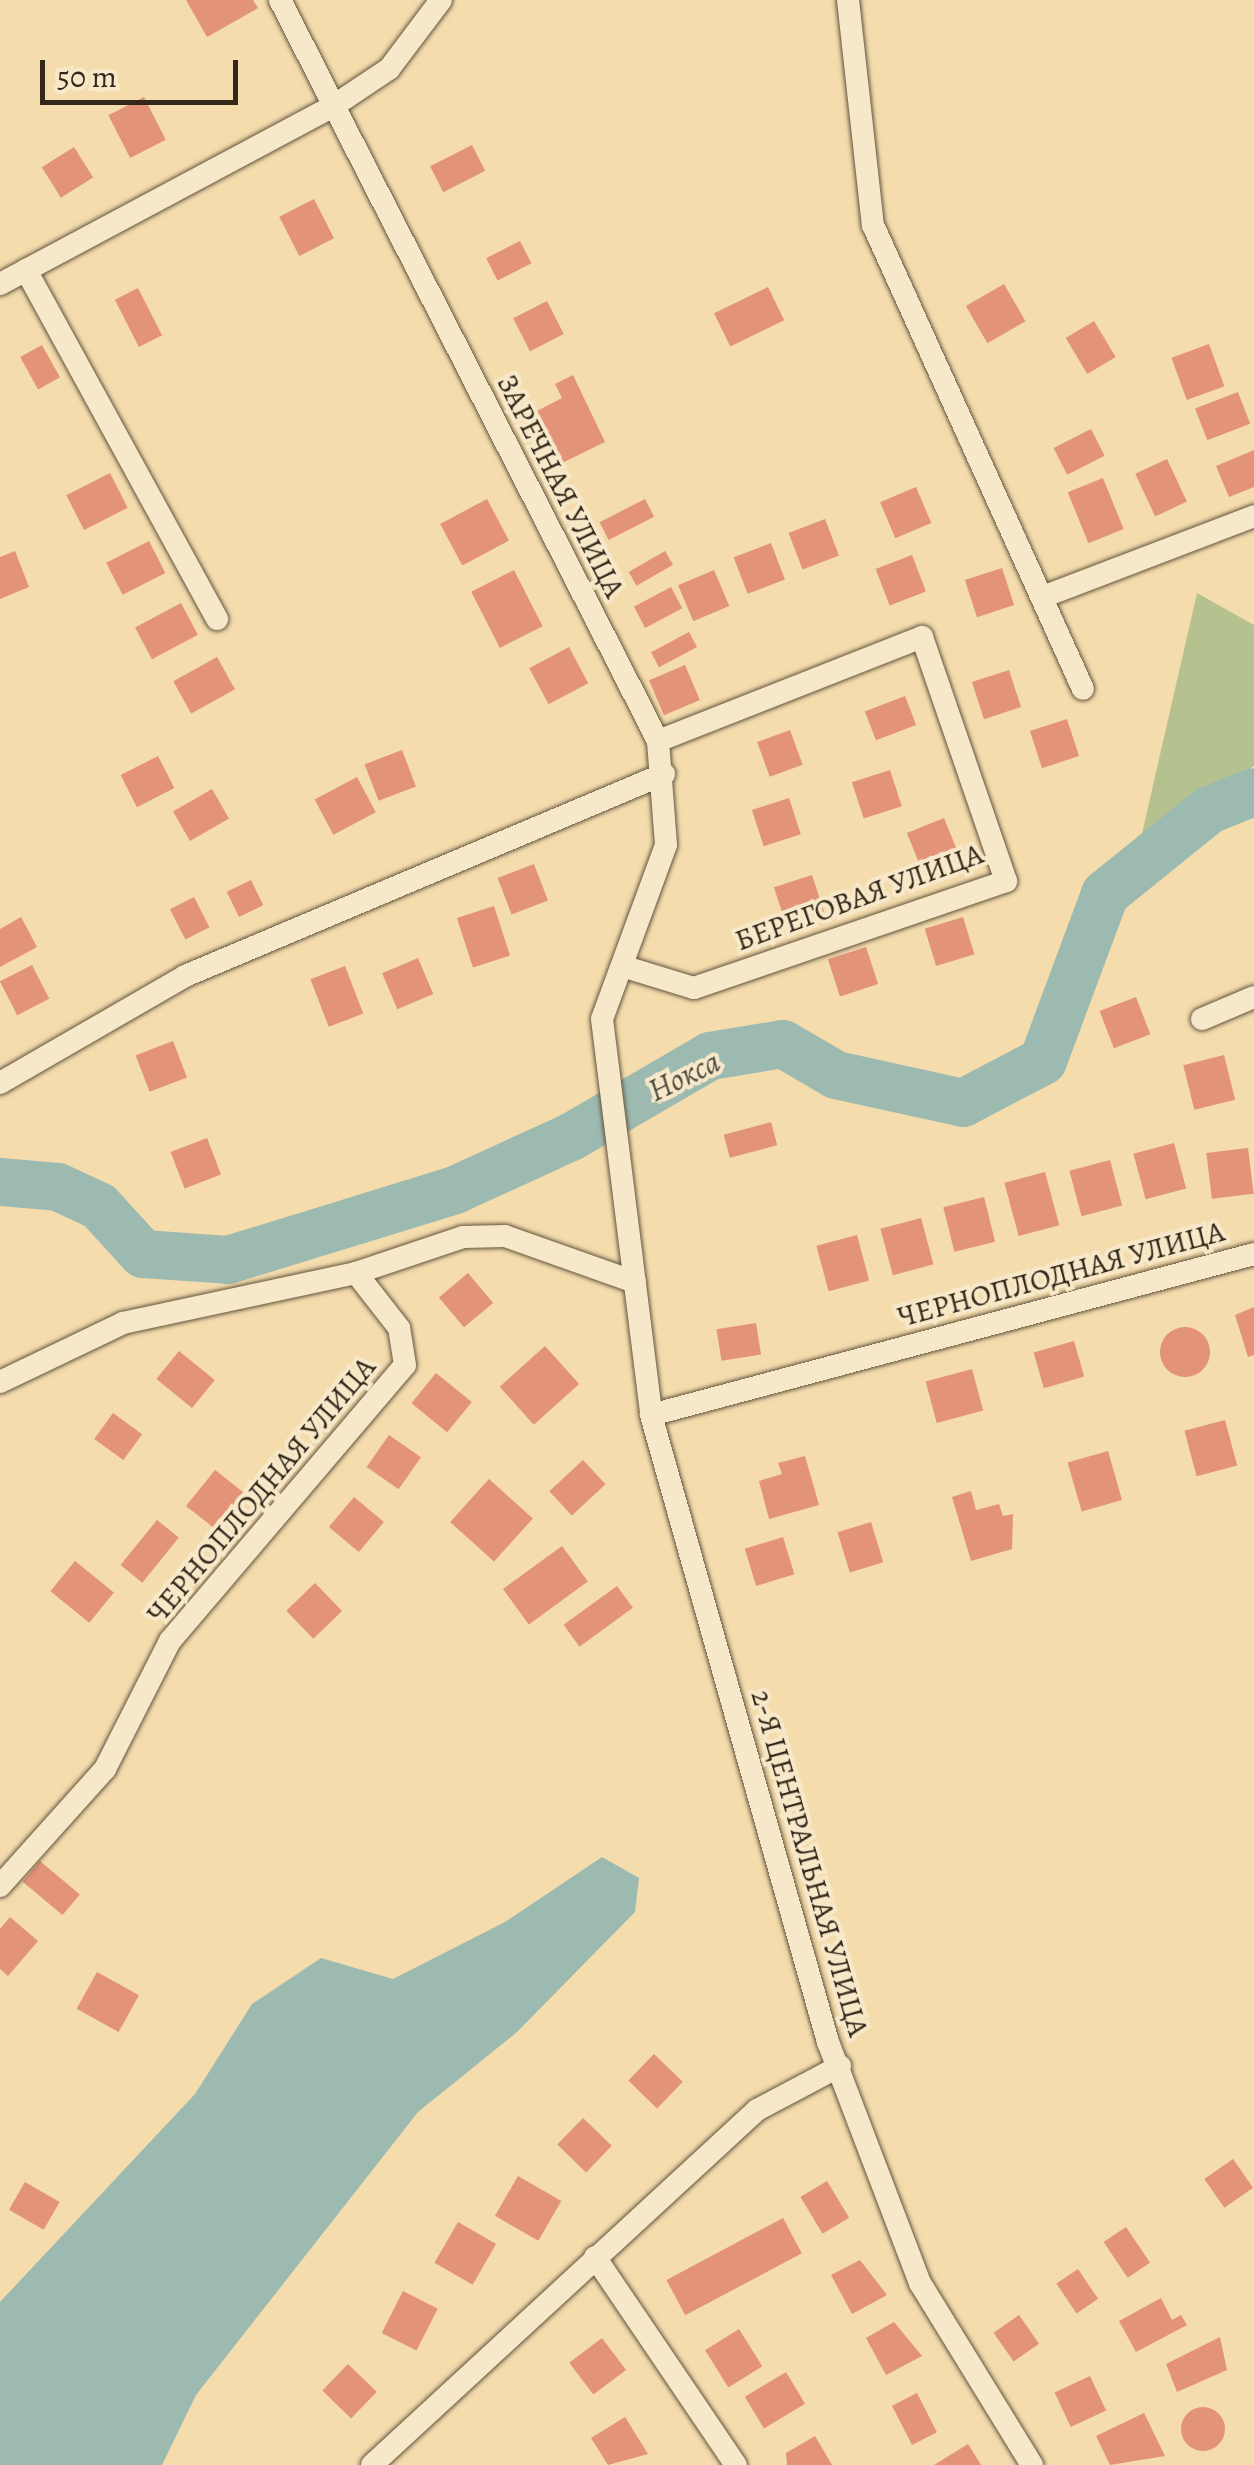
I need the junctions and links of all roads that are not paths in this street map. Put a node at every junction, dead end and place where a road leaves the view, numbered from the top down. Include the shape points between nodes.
1 (280, 0) edge
2 (441, 0) edge
3 (848, 0) edge
4 (332, 107) junction
5 (26, 270) junction
6 (0, 284) edge
7 (1254, 516) edge
8 (1045, 596) junction
9 (216, 619) dead end
10 (1083, 689) dead end
11 (658, 741) junction
12 (664, 774) junction
13 (622, 966) junction
14 (1254, 997) edge
15 (602, 1019) joint
16 (1202, 1019) dead end
17 (0, 1083) edge
18 (1254, 1254) edge
19 (356, 1273) junction
20 (634, 1282) junction
21 (0, 1382) edge
22 (651, 1415) junction
23 (0, 1886) edge
24 (840, 2066) junction
25 (595, 2257) junction
26 (372, 2465) edge
27 (736, 2465) edge
28 (1032, 2465) edge

1 - 4 street, ЗАРЕЧНАЯ УЛИЦА
2 - 4 street via 389,69
3 - 8 street via 872,225
4 - 5 street
4 - 11 street, ЗАРЕЧНАЯ УЛИЦА
5 - 6 street
5 - 9 street
7 - 8 street
8 - 10 street
11 - 12 street, ЗАРЕЧНАЯ УЛИЦА
11 - 13 street, БЕРЕГОВАЯ УЛИЦА via 922,638 1006,881 694,988
12 - 13 street, ЗАРЕЧНАЯ УЛИЦА via 666,845
12 - 17 street via 185,976
13 - 15 street, ЗАРЕЧНАЯ УЛИЦА
14 - 16 street
15 - 20 street, 2-Я ЦЕНТРАЛЬНАЯ УЛИЦА
18 - 22 street, ЧЕРНОПЛОДНАЯ УЛИЦА
19 - 20 street via 462,1236 505,1236
19 - 21 street via 123,1323
19 - 23 street, ЧЕРНОПЛОДНАЯ УЛИЦА via 399,1328 404,1364 170,1641 105,1769
20 - 22 street, 2-Я ЦЕНТРАЛЬНАЯ УЛИЦА
22 - 24 street, 2-Я ЦЕНТРАЛЬНАЯ УЛИЦА via 779,1876
24 - 25 street via 757,2110
24 - 28 street, 2-Я ЦЕНТРАЛЬНАЯ УЛИЦА via 920,2283
25 - 26 street
25 - 27 street

